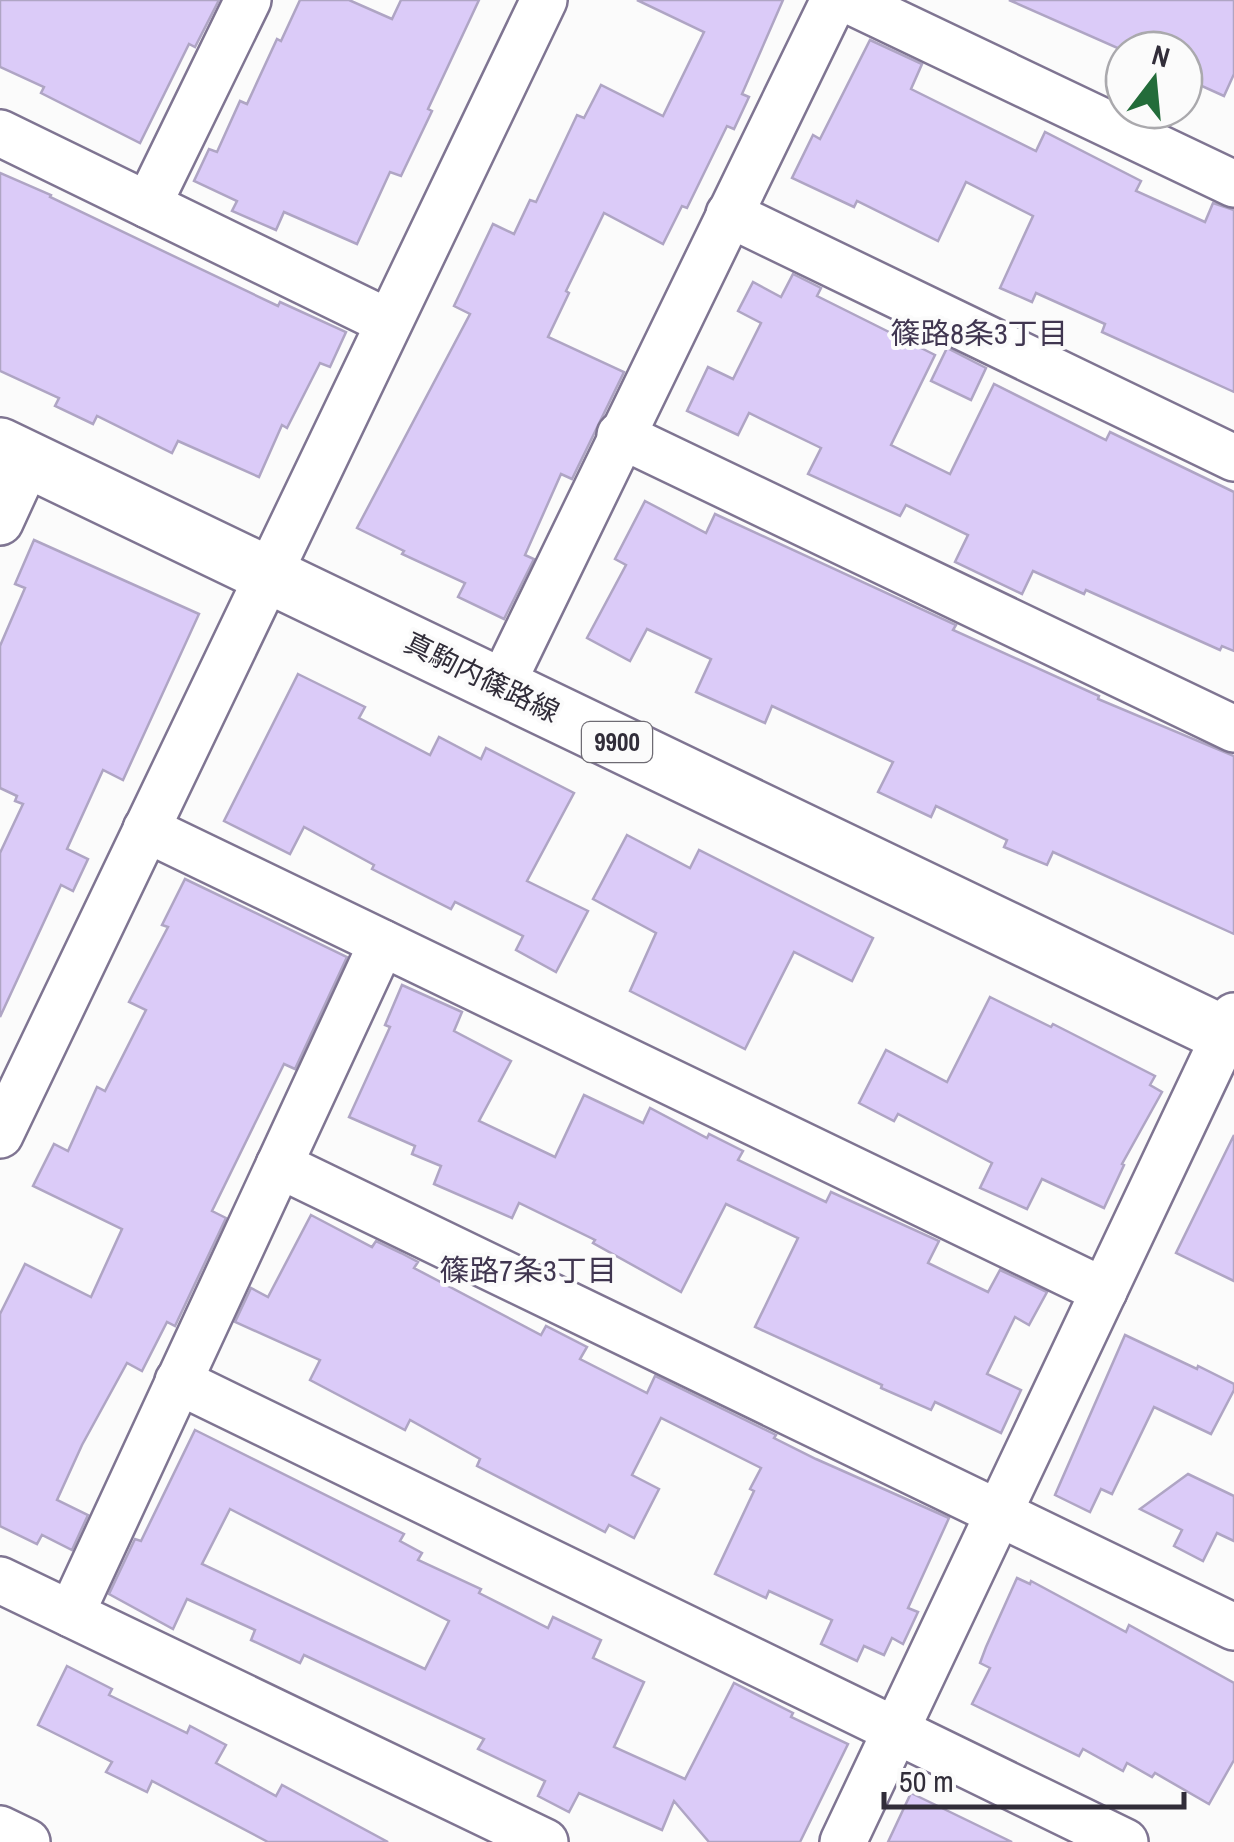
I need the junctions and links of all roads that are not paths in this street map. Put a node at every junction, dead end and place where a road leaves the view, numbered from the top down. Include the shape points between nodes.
1 (248, 0) edge
2 (544, 0) edge
3 (834, 0) edge
4 (848, 0) edge
5 (0, 133) edge
6 (1234, 184) edge
7 (148, 205) junction
8 (729, 214) junction
9 (388, 322) junction
10 (620, 435) junction
11 (15, 453) edge
12 (1234, 458) edge
13 (0, 522) edge
14 (268, 574) junction
15 (501, 686) junction
16 (1234, 729) edge
17 (146, 829) junction
18 (382, 942) junction
19 (1231, 1030) edge
20 (0, 1135) edge
21 (279, 1165) junction
22 (1104, 1290) junction
23 (178, 1382) junction
24 (999, 1511) junction
25 (0, 1580) edge
26 (71, 1614) junction
27 (1234, 1627) edge
28 (896, 1732) junction
29 (0, 1829) edge
30 (27, 1842) edge
31 (545, 1842) edge
32 (843, 1842) edge
33 (1125, 1842) edge

1 - 7 street
2 - 9 street
3 - 8 street
4 - 6 street
5 - 7 street
7 - 9 street
8 - 10 street
8 - 12 street
9 - 14 street
10 - 15 street
10 - 16 street
11 - 13 street
11 - 14 main road, 真駒内篠路線 / 9900
14 - 15 main road, 真駒内篠路線 / 9900
14 - 17 street
15 - 19 main road, 真駒内篠路線 / 9900
17 - 18 street
17 - 20 street
18 - 21 street
18 - 22 street
19 - 22 street
21 - 23 street
21 - 24 street
22 - 24 street
23 - 26 street
23 - 28 street
24 - 27 street
24 - 28 street
25 - 26 street
26 - 31 street
28 - 32 street
28 - 33 street
29 - 30 street

